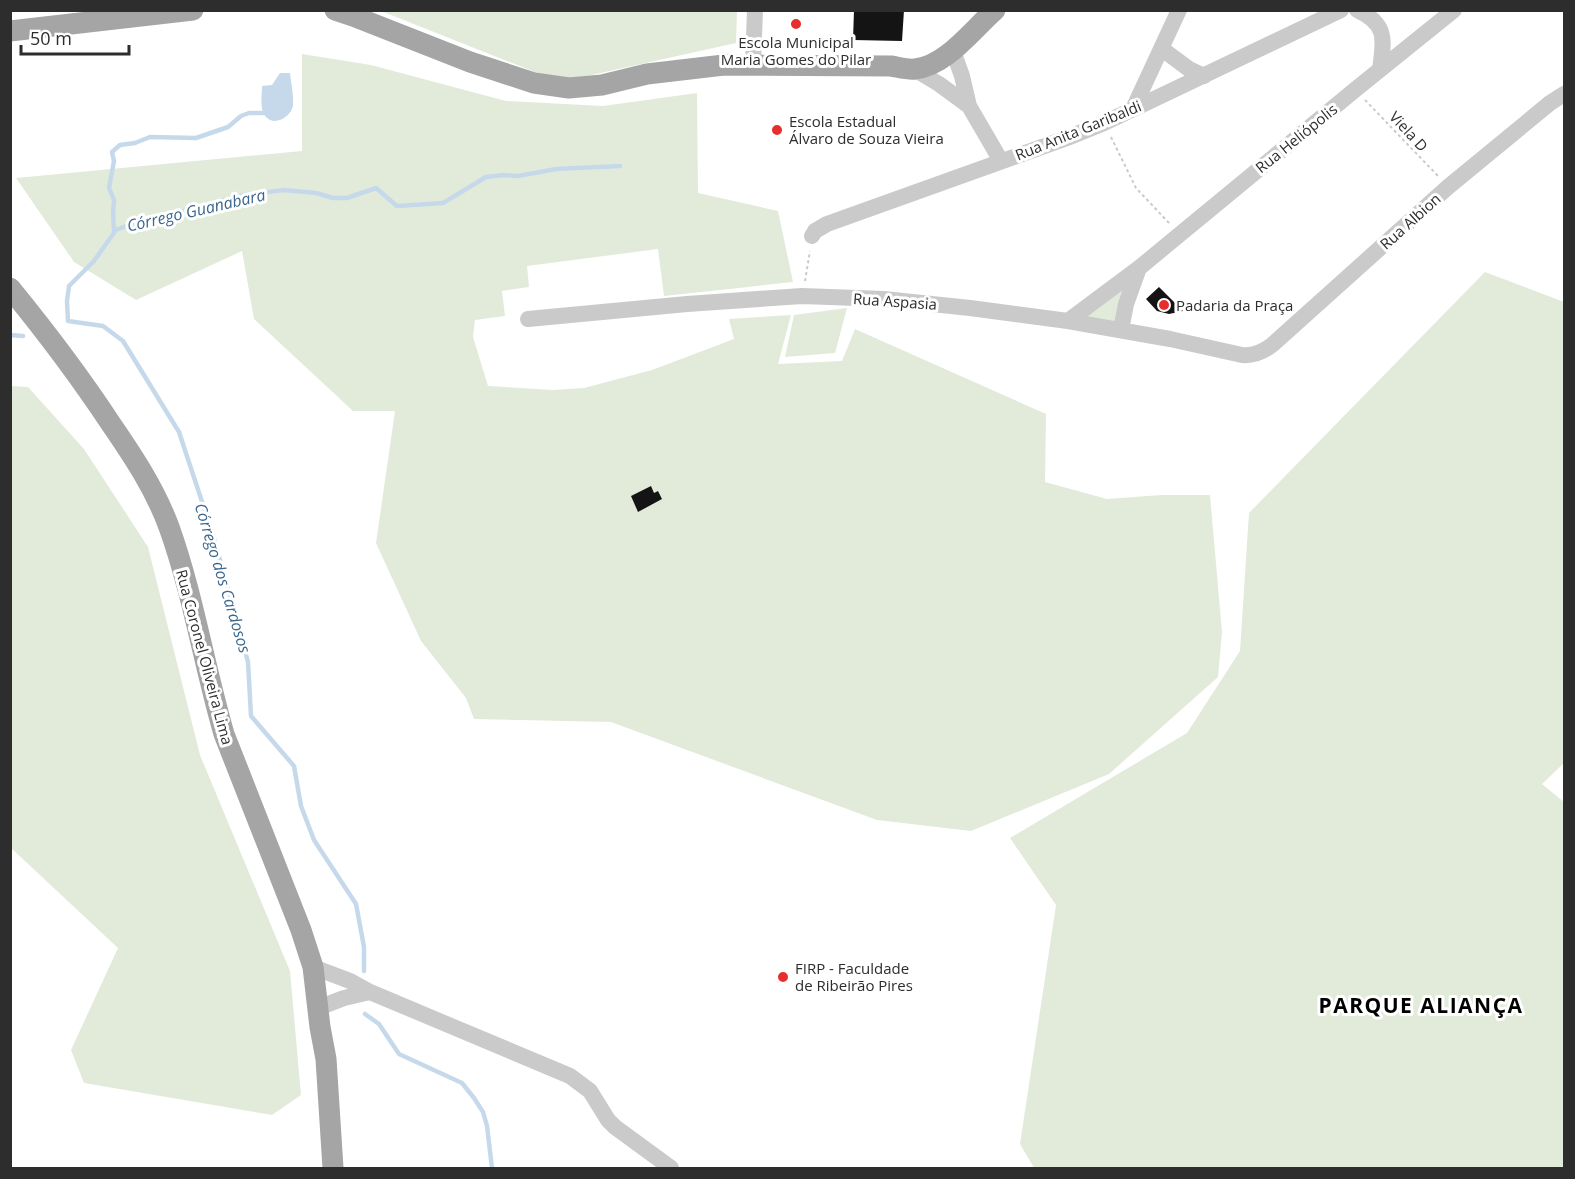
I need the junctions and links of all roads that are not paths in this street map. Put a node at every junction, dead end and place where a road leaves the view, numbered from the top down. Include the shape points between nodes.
1 (193, 10) edge
2 (335, 10) edge
3 (755, 10) edge
4 (995, 10) edge
5 (1179, 10) edge
6 (1341, 10) edge
7 (1357, 10) edge
8 (1455, 10) edge
9 (10, 31) edge
10 (1162, 49) junction
11 (953, 51) junction
12 (753, 64) junction
13 (914, 69) junction
14 (1380, 69) junction
15 (1204, 76) junction
16 (1564, 94) edge
17 (969, 106) junction
18 (1133, 109) junction
19 (1001, 160) junction
20 (812, 237) road end
21 (1138, 268) junction
22 (10, 288) edge
23 (528, 319) dead end
24 (1068, 321) junction
25 (1121, 330) junction
26 (1259, 353) joint
27 (313, 967) junction
28 (360, 991) junction
29 (318, 1008) junction
30 (333, 1168) edge
31 (671, 1168) edge

1 - 9 main road
2 - 12 main road via 471,63 534,83 569,88 647,74
3 - 12 street
4 - 11 main road
5 - 10 street
6 - 15 street, Rua Anita Garibaldi
7 - 14 street via 1370,17 1382,33
8 - 14 street, Rua Heliópolis
10 - 15 street
10 - 18 street
11 - 13 main road via 933,64
11 - 17 street
12 - 13 main road
13 - 17 street
14 - 21 street, Rua Heliópolis
15 - 18 street, Rua Anita Garibaldi
16 - 26 street, Rua Albion via 1448,187
17 - 19 street
18 - 19 street, Rua Anita Garibaldi via 1067,138
19 - 20 street, Rua Anita Garibaldi via 827,224
21 - 24 street, Rua Heliópolis
21 - 25 street
22 - 27 main road, Rua Coronel Oliveira Lima via 84,383 143,470 168,525 186,580 224,734
23 - 24 street, Rua Aspasia via 802,296 884,299
24 - 25 street, Rua Aspasia
25 - 26 street, Rua Aspasia via 1242,355
27 - 28 street
27 - 29 main road, Rua Coronel Oliveira Lima
28 - 29 street
28 - 31 street via 570,1076 590,1091 615,1127
29 - 30 main road, Rua Coronel Oliveira Lima via 326,1059

